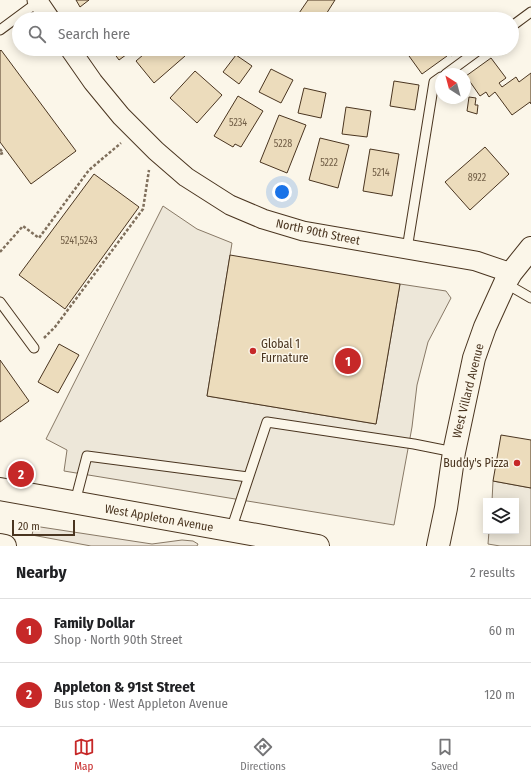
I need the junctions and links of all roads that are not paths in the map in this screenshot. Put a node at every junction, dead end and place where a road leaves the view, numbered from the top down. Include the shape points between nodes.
1 (38, 1) edge
2 (24, 12) edge
3 (45, 12) edge
4 (531, 12) edge
5 (12, 21) edge
6 (519, 21) edge
7 (0, 30) edge
8 (75, 56) edge
9 (470, 56) edge
10 (454, 68) edge
11 (435, 81) edge
12 (531, 248) edge
13 (407, 249) junction
14 (508, 278) junction
15 (531, 298) edge
16 (0, 302) edge
17 (34, 348) road end
18 (454, 452) junction
19 (248, 477) junction
20 (0, 489) edge
21 (75, 502) junction
22 (0, 534) edge
23 (228, 538) edge
24 (0, 545) edge
25 (5, 546) edge
26 (9, 546) edge
27 (318, 546) edge
28 (438, 546) edge

1 - 2 lane
1 - 3 street
4 - 6 lane
5 - 7 lane
8 - 13 street, North 90th Street via 93,82 156,151 186,177 230,205 263,219 303,230
9 - 10 lane
11 - 13 lane
12 - 14 main road, West Villard Avenue
13 - 14 street, North 90th Street via 476,261
14 - 15 lane
14 - 18 main road, West Villard Avenue via 485,327 474,358
16 - 17 lane
18 - 19 lane via 267,422
18 - 28 main road, West Villard Avenue
19 - 21 lane via 87,456
19 - 23 lane
20 - 21 main road, West Appleton Avenue
21 - 23 main road, West Appleton Avenue
22 - 26 main road
23 - 27 main road, West Appleton Avenue
24 - 25 main road

